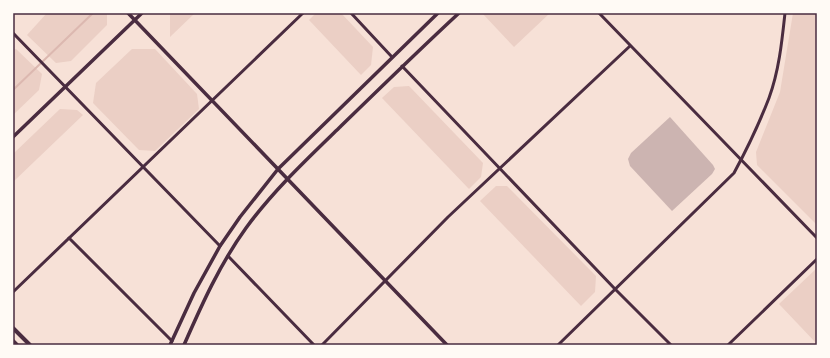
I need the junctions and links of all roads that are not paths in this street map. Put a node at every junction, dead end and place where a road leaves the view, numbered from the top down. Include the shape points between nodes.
1 (128, 13) edge
2 (142, 13) edge
3 (303, 13) edge
4 (350, 13) edge
5 (438, 13) edge
6 (458, 13) edge
7 (599, 13) edge
8 (785, 13) edge
9 (135, 20) junction
10 (13, 32) edge
11 (630, 46) junction
12 (392, 57) junction
13 (402, 66) junction
14 (66, 86) junction
15 (212, 100) junction
16 (13, 137) edge
17 (741, 159) junction
18 (144, 166) junction
19 (500, 167) junction
20 (278, 169) junction
21 (288, 179) junction
22 (70, 238) junction
23 (817, 238) edge
24 (220, 246) junction
25 (228, 256) junction
26 (817, 259) edge
27 (385, 281) junction
28 (615, 289) junction
29 (13, 292) edge
30 (13, 328) edge
31 (13, 341) edge
32 (172, 341) junction
33 (445, 344) edge
34 (17, 345) edge
35 (30, 345) edge
36 (170, 345) edge
37 (184, 345) edge
38 (314, 345) edge
39 (322, 345) edge
40 (558, 345) edge
41 (671, 345) edge
42 (728, 345) edge

1 - 9 street
2 - 9 street
3 - 15 street
4 - 12 street
5 - 12 street
6 - 13 street
7 - 11 street
8 - 17 street via 780,52 769,97
9 - 14 street
9 - 15 street
10 - 14 street
11 - 17 street
11 - 19 street
12 - 20 street
13 - 19 street
13 - 21 street
14 - 16 street
14 - 18 street
15 - 18 street
15 - 20 street
17 - 23 street
17 - 28 street via 734,173
18 - 22 street
18 - 24 street
19 - 27 street
19 - 28 street
20 - 21 street
20 - 24 street
21 - 25 street via 271,196
21 - 27 street
22 - 29 street
22 - 32 street
24 - 32 street via 200,281
25 - 37 street via 203,301
25 - 38 street
26 - 42 street
27 - 33 street
27 - 39 street
28 - 40 street
28 - 41 street
30 - 35 main road
31 - 34 main road
32 - 36 street

